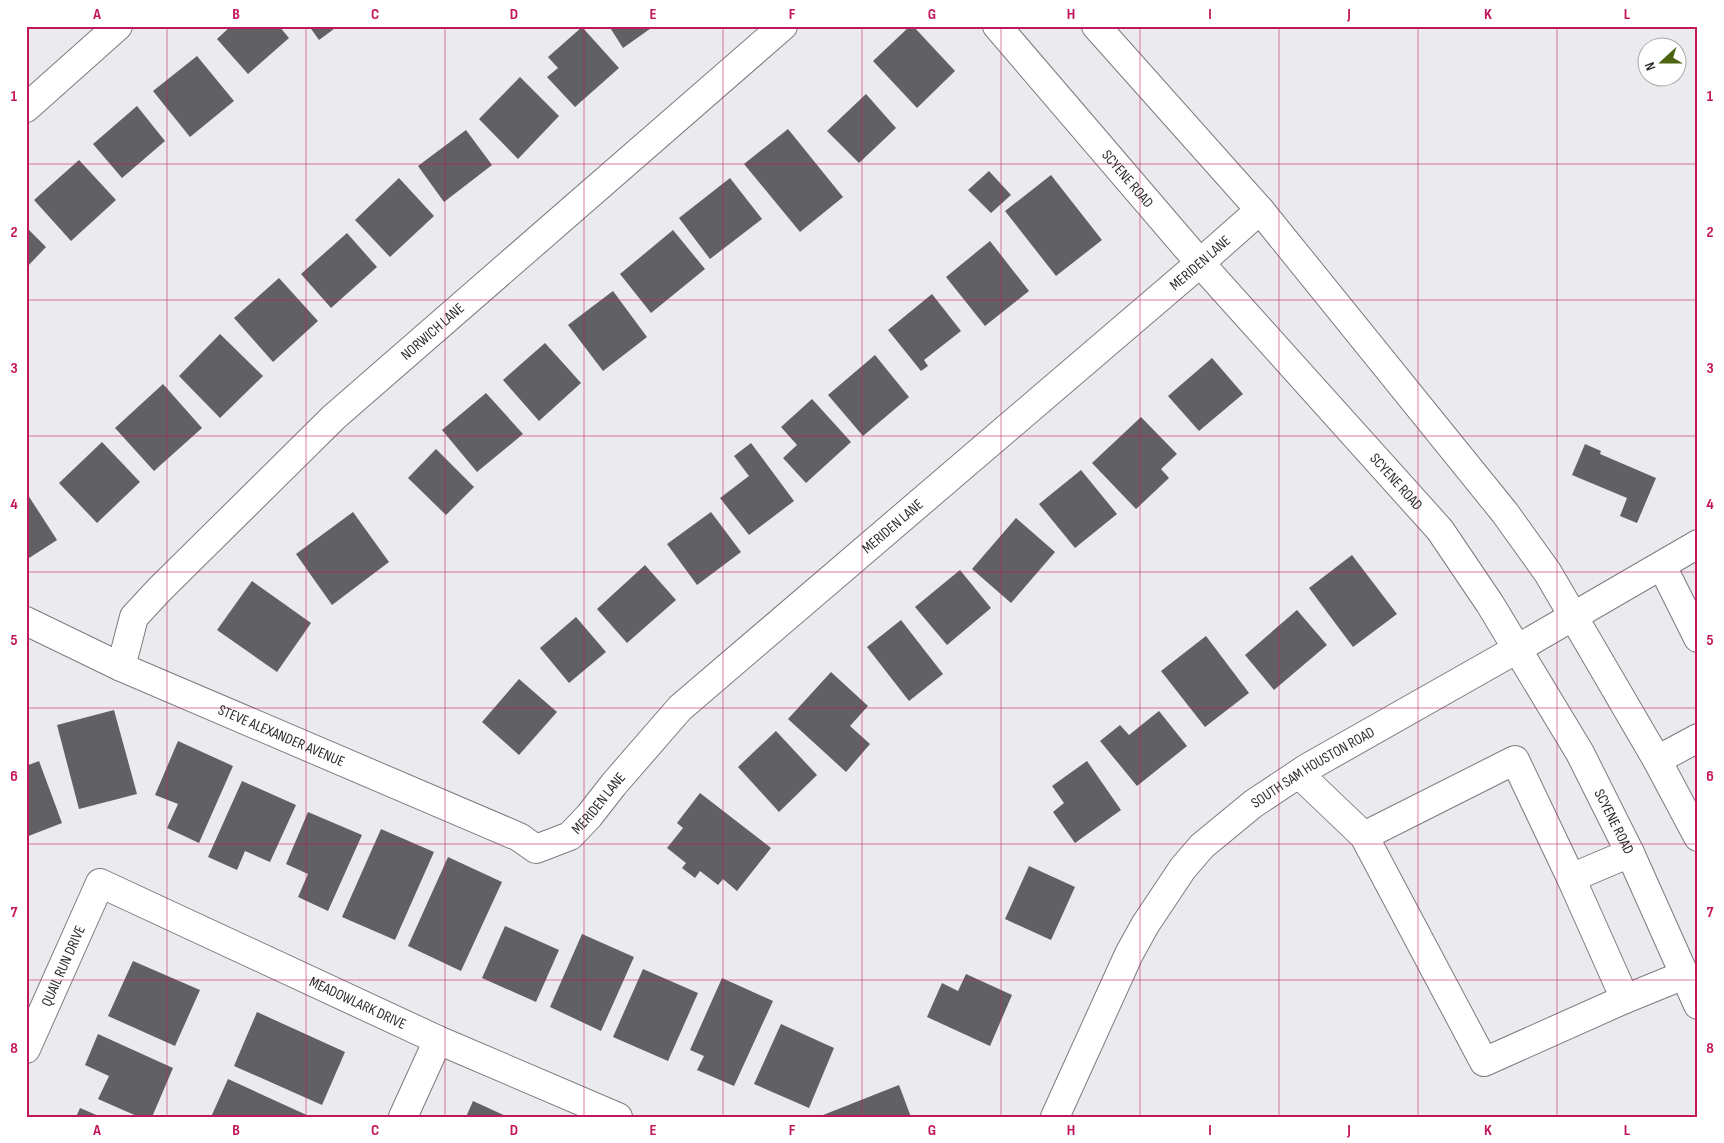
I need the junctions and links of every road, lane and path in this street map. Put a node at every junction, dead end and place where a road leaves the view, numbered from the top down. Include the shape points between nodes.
1 (118, 26) edge
2 (783, 26) edge
3 (997, 26) edge
4 (1096, 26) edge
5 (26, 108) edge
6 (1260, 210) junction
7 (1200, 263) junction
8 (1698, 544) edge
9 (1662, 566) junction
10 (1573, 615) junction
11 (26, 620) edge
12 (1698, 638) edge
13 (1517, 649) junction
14 (121, 667) junction
15 (1698, 738) edge
16 (1657, 760) junction
17 (1299, 774) junction
18 (1364, 836) junction
19 (1698, 837) edge
20 (536, 849) joint
21 (1630, 853) junction
22 (1571, 878) junction
23 (100, 883) joint
24 (1684, 975) junction
25 (1625, 999) junction
26 (1698, 1005) edge
27 (438, 1040) junction
28 (26, 1049) edge
29 (403, 1117) edge
30 (618, 1117) edge
31 (1055, 1117) edge

1 - 5 street
2 - 14 street, NORWICH LANE via 334,418 134,617
3 - 7 street, SCYENE ROAD
4 - 6 street
6 - 7 street, MERIDEN LANE
6 - 10 street via 1505,513
7 - 13 street, SCYENE ROAD via 1440,530
7 - 20 street, MERIDEN LANE via 680,708 570,836
8 - 9 street, SOUTH SAM HOUSTON ROAD
9 - 10 street, SOUTH SAM HOUSTON ROAD
9 - 12 street
10 - 13 street, SOUTH SAM HOUSTON ROAD
10 - 16 street
11 - 14 street, STEVE ALEXANDER AVENUE
13 - 17 street, SOUTH SAM HOUSTON ROAD
13 - 21 street, SCYENE ROAD via 1580,753
14 - 20 street, STEVE ALEXANDER AVENUE via 519,837
15 - 16 street
16 - 19 street
17 - 18 street
17 - 31 street, SOUTH SAM HOUSTON ROAD via 1253,804 1202,846 1183,868 1129,954
18 - 22 street via 1515,760
18 - 25 street via 1484,1062
21 - 22 street
21 - 24 street, SCYENE ROAD
22 - 25 street
23 - 27 street, MEADOWLARK DRIVE
23 - 28 street, QUAIL RUN DRIVE
24 - 25 street
24 - 26 street, SCYENE ROAD
27 - 29 street
27 - 30 street, MEADOWLARK DRIVE

